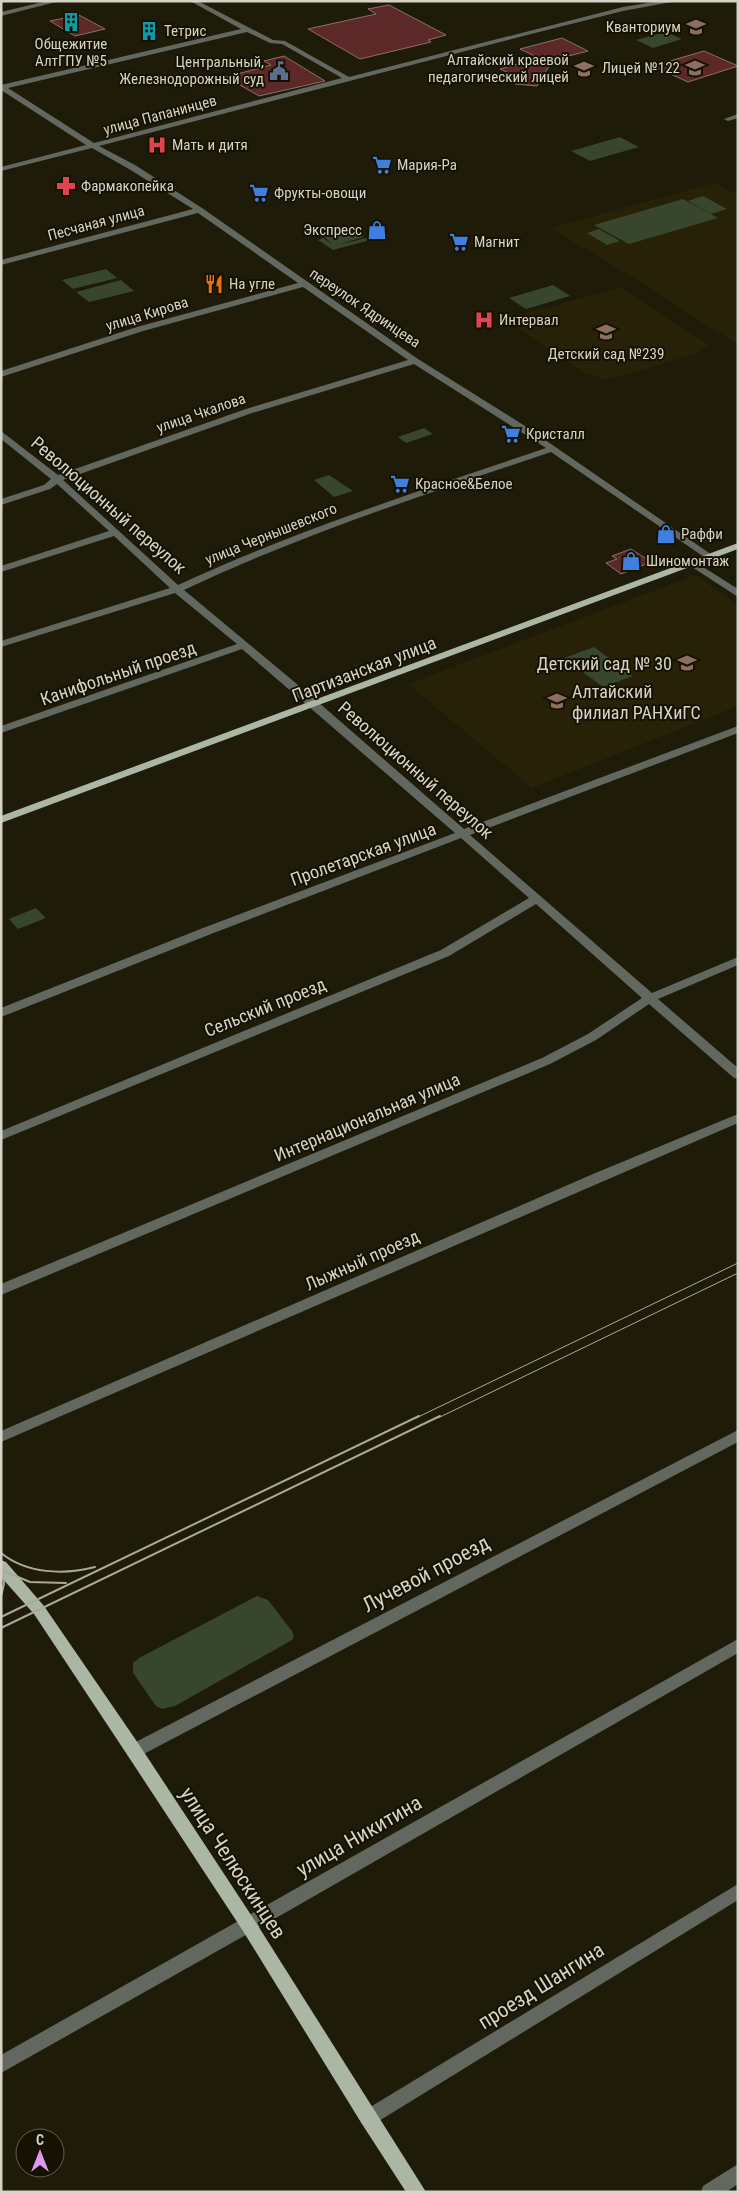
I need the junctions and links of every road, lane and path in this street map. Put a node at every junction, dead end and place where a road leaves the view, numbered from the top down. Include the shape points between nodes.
1 (57, 1) edge
2 (193, 1) edge
3 (674, 1) edge
4 (1, 14) edge
5 (249, 29) junction
6 (348, 79) junction
7 (2, 88) edge
8 (738, 116) edge
9 (728, 119) dead end
10 (94, 146) junction
11 (1, 169) edge
12 (199, 210) junction
13 (1, 263) edge
14 (303, 284) junction
15 (415, 361) junction
16 (1, 374) edge
17 (1, 434) edge
18 (552, 449) junction
19 (57, 480) junction
20 (1, 502) edge
21 (116, 532) junction
22 (738, 546) edge
23 (710, 556) junction
24 (692, 563) junction
25 (1, 569) edge
26 (177, 588) junction
27 (738, 594) edge
28 (1, 644) edge
29 (244, 645) junction
30 (315, 705) junction
31 (738, 729) edge
32 (1, 730) edge
33 (1, 820) edge
34 (463, 835) junction
35 (536, 899) junction
36 (738, 961) edge
37 (650, 998) junction
38 (1, 1013) edge
39 (738, 1075) edge
40 (738, 1118) edge
41 (1, 1136) edge
42 (1, 1290) edge
43 (738, 1435) edge
44 (1, 1437) edge
45 (1, 1566) edge
46 (738, 1645) edge
47 (134, 1751) junction
48 (738, 1891) edge
49 (248, 1926) junction
50 (1, 2065) edge
51 (368, 2118) junction
52 (738, 2173) edge
53 (417, 2192) edge
54 (710, 2192) edge

1 - 4 street
2 - 5 street
3 - 6 street, улица Папанинцев via 614,12
5 - 6 street via 272,42 283,42
5 - 7 street
6 - 10 street, улица Папанинцев
7 - 10 street, переулок Ядринцева
8 - 9 street
10 - 11 street, улица Папанинцев
10 - 12 street, переулок Ядринцева via 132,166
12 - 13 street, Песчаная улица
12 - 14 street, переулок Ядринцева
14 - 15 street, переулок Ядринцева
14 - 16 street, улица Кирова via 140,329
15 - 18 street, переулок Ядринцева
15 - 19 street, улица Чкалова via 249,411
17 - 19 street, Революционный переулок
18 - 23 street, переулок Ядринцева
18 - 26 street, улица Чернышевского via 389,504 235,562
19 - 20 street, улица Чкалова via 48,487
19 - 21 street, Революционный переулок
21 - 25 street
21 - 26 street, Революционный переулок
22 - 23 main road, Партизанская улица
23 - 24 main road, Партизанская улица
24 - 27 street
24 - 30 main road, Партизанская улица
26 - 28 street, улица Чернышевского
26 - 29 street, Революционный переулок
29 - 30 street, Революционный переулок
29 - 32 street, Канифольный проезд
30 - 33 main road, Партизанская улица
30 - 34 street, Революционный переулок
31 - 34 street, Пролетарская улица
34 - 35 street, Революционный переулок
34 - 38 street, Пролетарская улица
35 - 37 street, Революционный переулок
35 - 41 street, Сельский проезд via 445,953
36 - 37 street, Интернациональная улица
37 - 39 street, Революционный переулок
37 - 42 street, Интернациональная улица via 592,1038 546,1061
40 - 44 street, Лыжный проезд
43 - 47 street, Лучевой проезд
45 - 47 main road, улица Челюскинцев via 39,1610
46 - 49 street, улица Никитина
47 - 49 main road, улица Челюскинцев
48 - 51 street, проезд Шангина
49 - 50 street, улица Никитина
49 - 51 main road, улица Челюскинцев
51 - 53 main road, улица Челюскинцев
52 - 54 street

